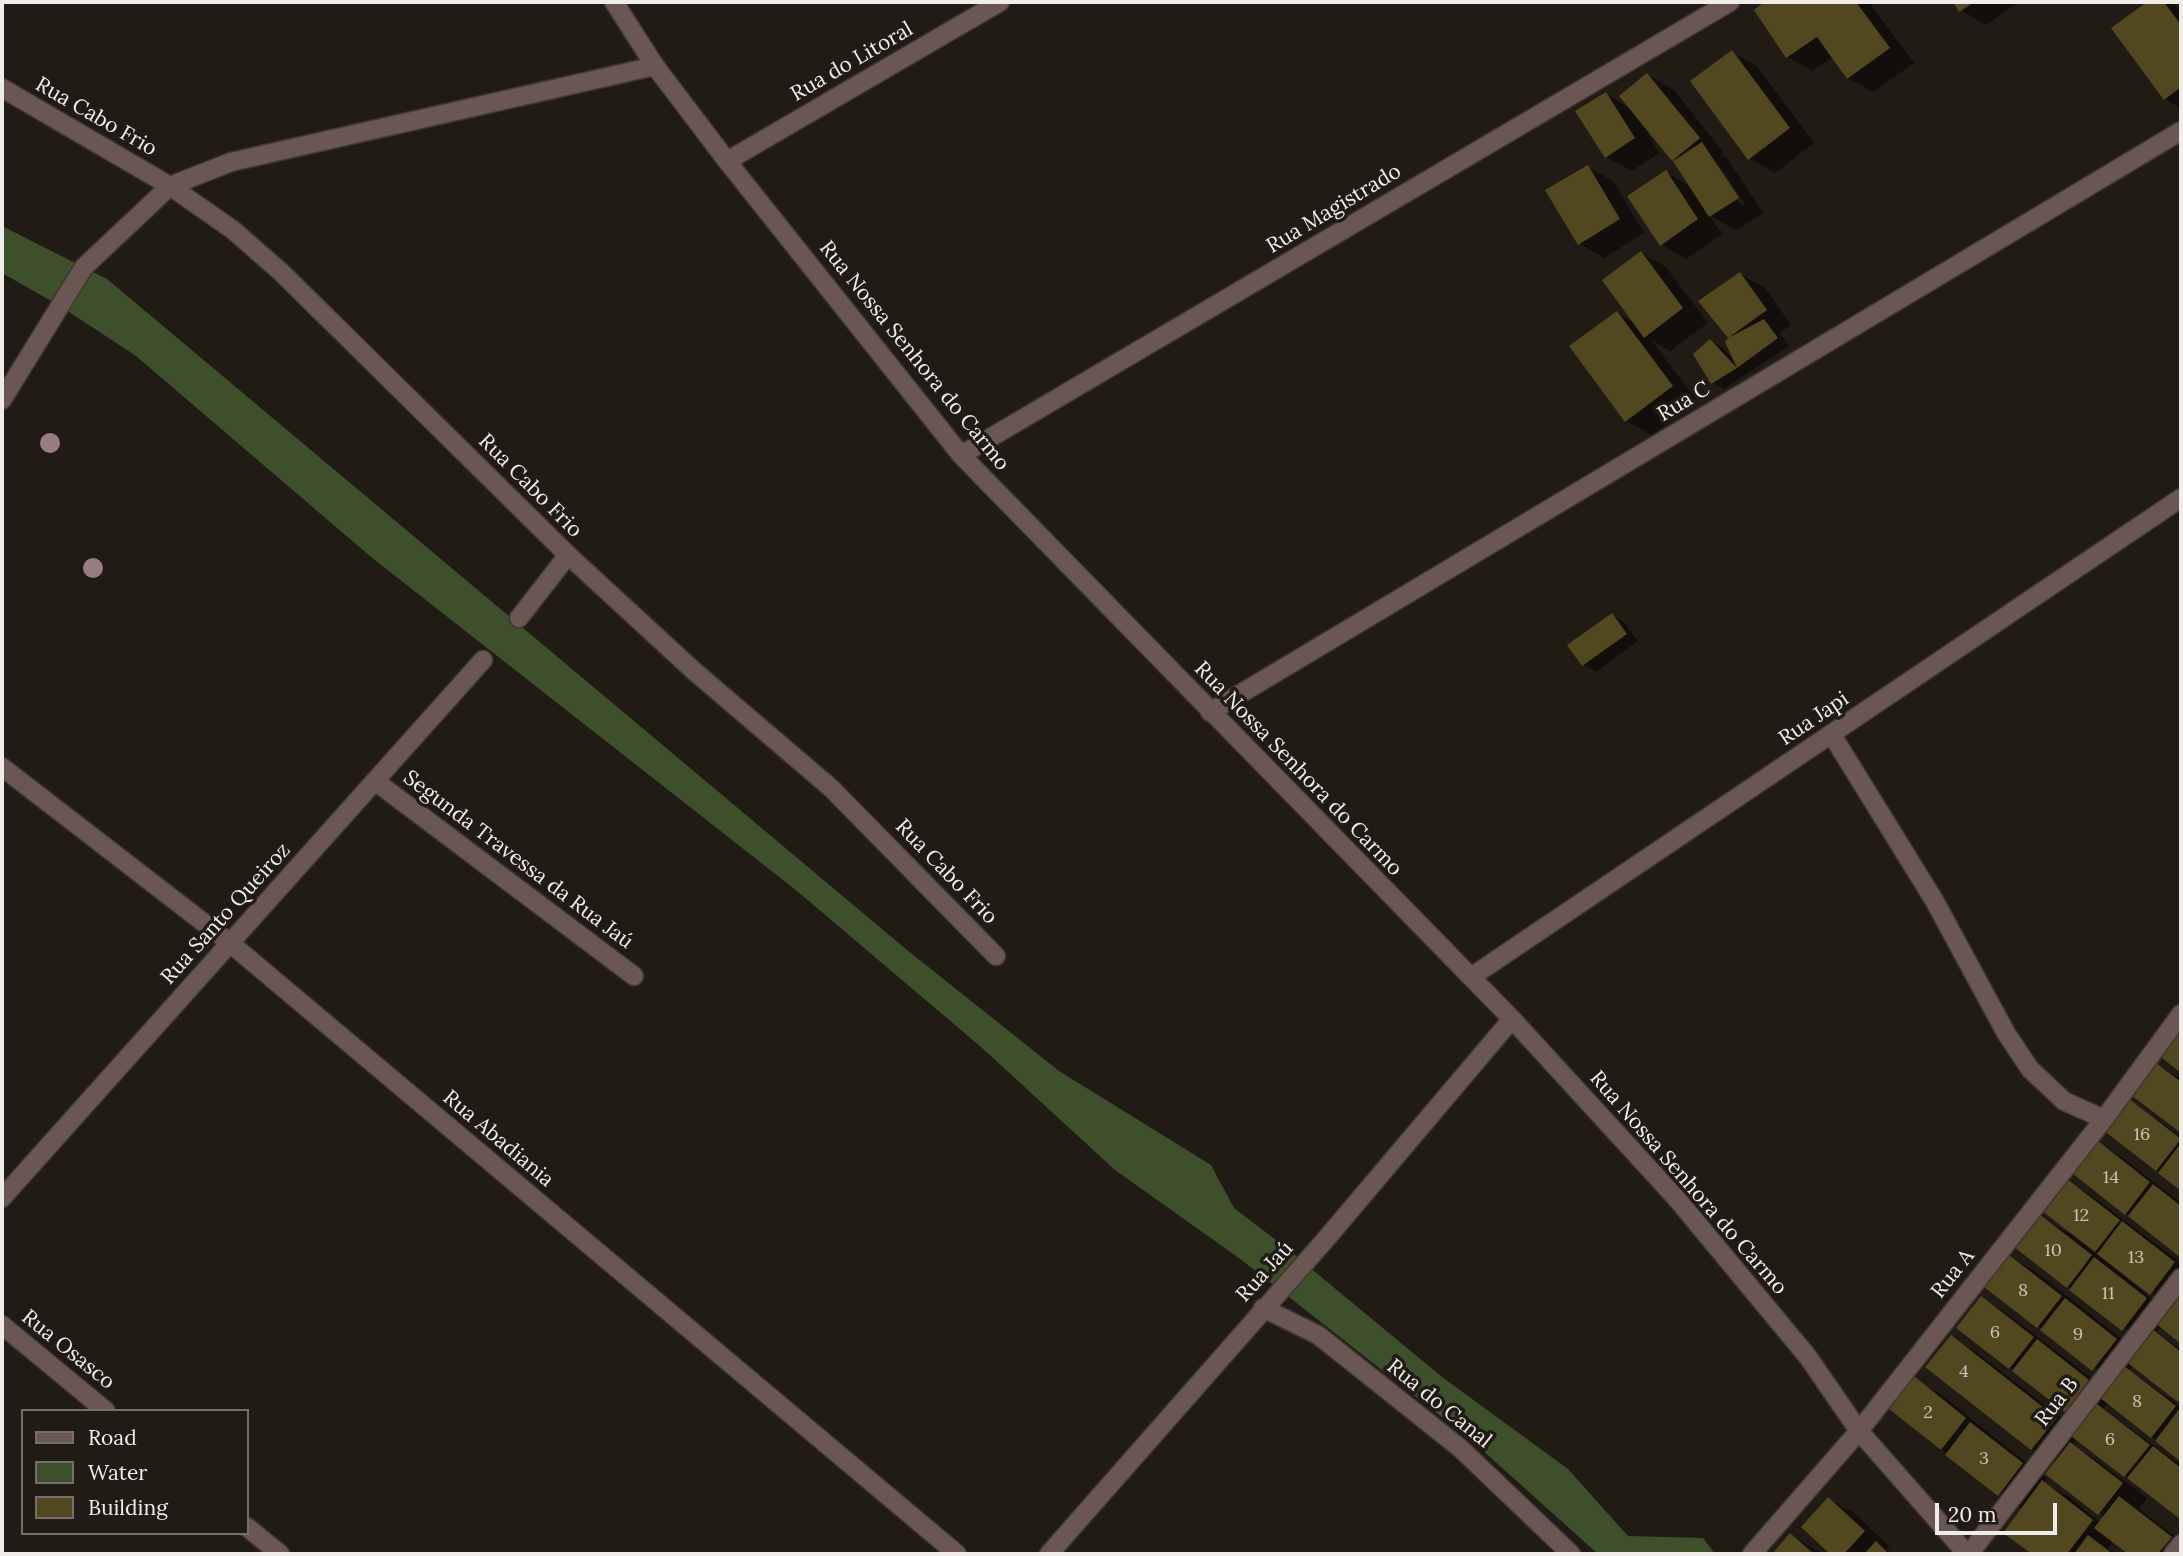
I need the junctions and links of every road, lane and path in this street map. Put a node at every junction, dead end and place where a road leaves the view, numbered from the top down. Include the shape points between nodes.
1 (614, 2) edge
2 (1000, 2) edge
3 (1730, 2) edge
4 (656, 66) junction
5 (2, 88) edge
6 (2181, 131) edge
7 (727, 161) junction
8 (170, 186) junction
9 (2, 400) edge
10 (961, 455) junction
11 (2181, 498) edge
12 (568, 555) junction
13 (519, 618) dead end
14 (483, 660) dead end
15 (1210, 712) junction
16 (1832, 735) junction
17 (2, 767) edge
18 (375, 781) junction
19 (230, 943) junction
20 (996, 956) dead end
21 (634, 976) dead end
22 (1471, 978) junction
23 (2181, 1014) edge
24 (1512, 1019) junction
25 (2104, 1119) junction
26 (2, 1198) edge
27 (2181, 1278) edge
28 (1263, 1308) junction
29 (2, 1325) edge
30 (104, 1409) edge
31 (1859, 1431) junction
32 (248, 1528) edge
33 (2181, 1544) edge
34 (280, 1554) edge
35 (957, 1554) edge
36 (1049, 1554) edge
37 (1572, 1554) edge
38 (1752, 1554) edge
39 (1968, 1554) edge
40 (2173, 1554) edge

1 - 4 street, Rua Nossa Senhora do Carmo
2 - 7 street, Rua do Litoral
3 - 10 street, Rua Magistrado
4 - 7 street, Rua Nossa Senhora do Carmo
4 - 8 street via 231,162
5 - 8 street, Rua Cabo Frio
6 - 15 street, Rua C
7 - 10 street, Rua Nossa Senhora do Carmo
8 - 9 street via 84,267
8 - 12 street, Rua Cabo Frio via 233,230 281,272
10 - 15 street, Rua Nossa Senhora do Carmo
11 - 16 street, Rua Japi
12 - 13 street
12 - 20 street, Rua Cabo Frio via 831,788
14 - 18 street, Rua Santo Queiroz
15 - 22 street, Rua Nossa Senhora do Carmo
16 - 22 street, Rua Japi
16 - 25 street via 2031,1069 2064,1101
17 - 19 street, Rua Abadiania
18 - 19 street, Rua Santo Queiroz
18 - 21 street, Segunda Travessa da Rua Jaú
19 - 26 street, Rua Santo Queiroz
19 - 35 street, Rua Abadiania
22 - 24 street, Rua Nossa Senhora do Carmo
23 - 25 street, Rua A
24 - 28 street, Rua Jaú
24 - 31 street, Rua Nossa Senhora do Carmo via 1686,1210 1808,1357
25 - 31 street, Rua A
27 - 39 street, Rua B
28 - 36 street, Rua Jaú
28 - 37 street, Rua do Canal via 1318,1335 1460,1448
29 - 30 street, Rua Osasco
31 - 38 street, Rua A
31 - 39 street, Rua Nossa Senhora do Carmo
32 - 34 street
33 - 40 street

